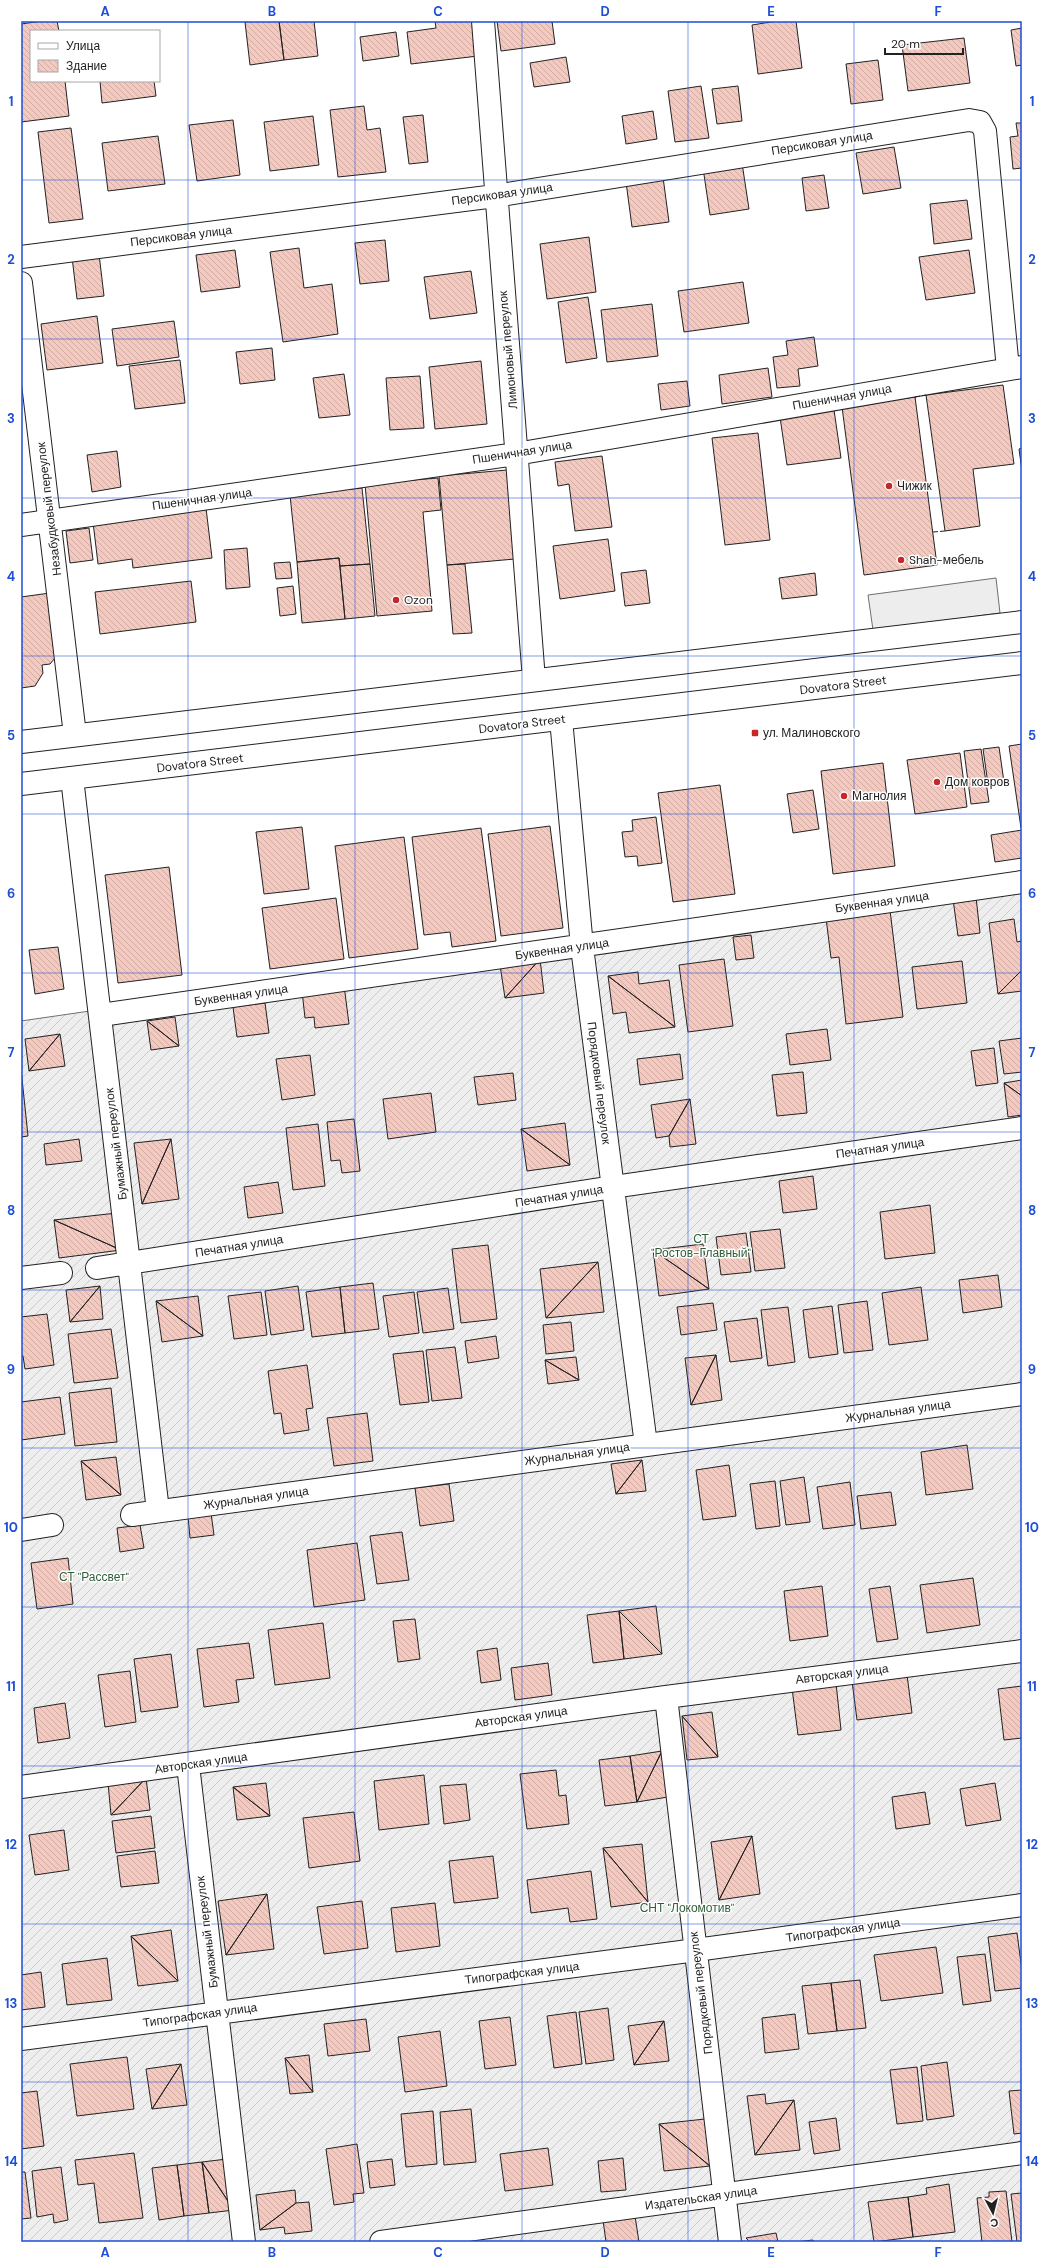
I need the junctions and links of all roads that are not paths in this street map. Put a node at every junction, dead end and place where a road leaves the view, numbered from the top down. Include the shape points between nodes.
1 (483, 21) edge
2 (495, 196) junction
3 (21, 257) edge
4 (21, 283) edge
5 (1015, 368) edge
6 (516, 454) junction
7 (50, 520) junction
8 (21, 525) edge
9 (1022, 622) edge
10 (1022, 663) edge
11 (534, 680) junction
12 (562, 720) junction
13 (75, 735) junction
14 (21, 742) edge
15 (72, 778) junction
16 (21, 784) edge
17 (1022, 882) edge
18 (582, 947) junction
19 (101, 1015) junction
20 (1022, 1128) edge
21 (613, 1187) junction
22 (130, 1264) junction
23 (97, 1268) dead end
24 (61, 1273) dead end
25 (21, 1278) edge
26 (1022, 1394) edge
27 (646, 1445) junction
28 (158, 1511) junction
29 (132, 1515) dead end
30 (52, 1525) dead end
31 (21, 1530) edge
32 (1022, 1651) edge
33 (666, 1696) junction
34 (188, 1765) junction
35 (21, 1787) edge
36 (1022, 1905) edge
37 (696, 1950) junction
38 (216, 2013) junction
39 (21, 2039) edge
40 (1022, 2153) edge
41 (724, 2194) junction
42 (244, 2242) edge
43 (381, 2242) edge
44 (730, 2242) edge

1 - 2 street, Лимоновый переулок
2 - 3 street, Персиковая улица
2 - 5 street, Персиковая улица via 961,121 980,122 985,132
2 - 6 street, Лимоновый переулок
4 - 7 street, Незабудковый переулок
5 - 6 street, Пшеничная улица
6 - 7 street, Пшеничная улица
6 - 11 street, Лимоновый переулок
7 - 8 street, Пшеничная улица
7 - 13 street, Незабудковый переулок
9 - 11 street
10 - 12 street, Dovatora Street
11 - 13 street
12 - 15 street, Dovatora Street
12 - 18 street, Порядковый переулок
13 - 14 street
15 - 16 street, Dovatora Street
15 - 19 street, Бумажный переулок
17 - 18 street, Буквенная улица
18 - 19 street, Буквенная улица
18 - 21 street, Порядковый переулок
19 - 22 street, Бумажный переулок
20 - 21 street, Печатная улица
21 - 22 street, Печатная улица
21 - 27 street, Порядковый переулок
22 - 23 street, Печатная улица
22 - 28 street, Бумажный переулок
24 - 25 street
26 - 27 street, Журнальная улица
27 - 28 street, Журнальная улица
28 - 29 street, Журнальная улица
30 - 31 street
32 - 33 street, Авторская улица
33 - 34 street, Авторская улица
33 - 37 street, Порядковый переулок
34 - 35 street, Авторская улица
34 - 38 street, Бумажный переулок
36 - 37 street, Типографская улица
37 - 38 street, Типографская улица
37 - 41 street, Порядковый переулок
38 - 39 street, Типографская улица
38 - 42 street, Бумажный переулок
40 - 41 street, Издательская улица
41 - 43 street, Издательская улица
41 - 44 street, Порядковый переулок

